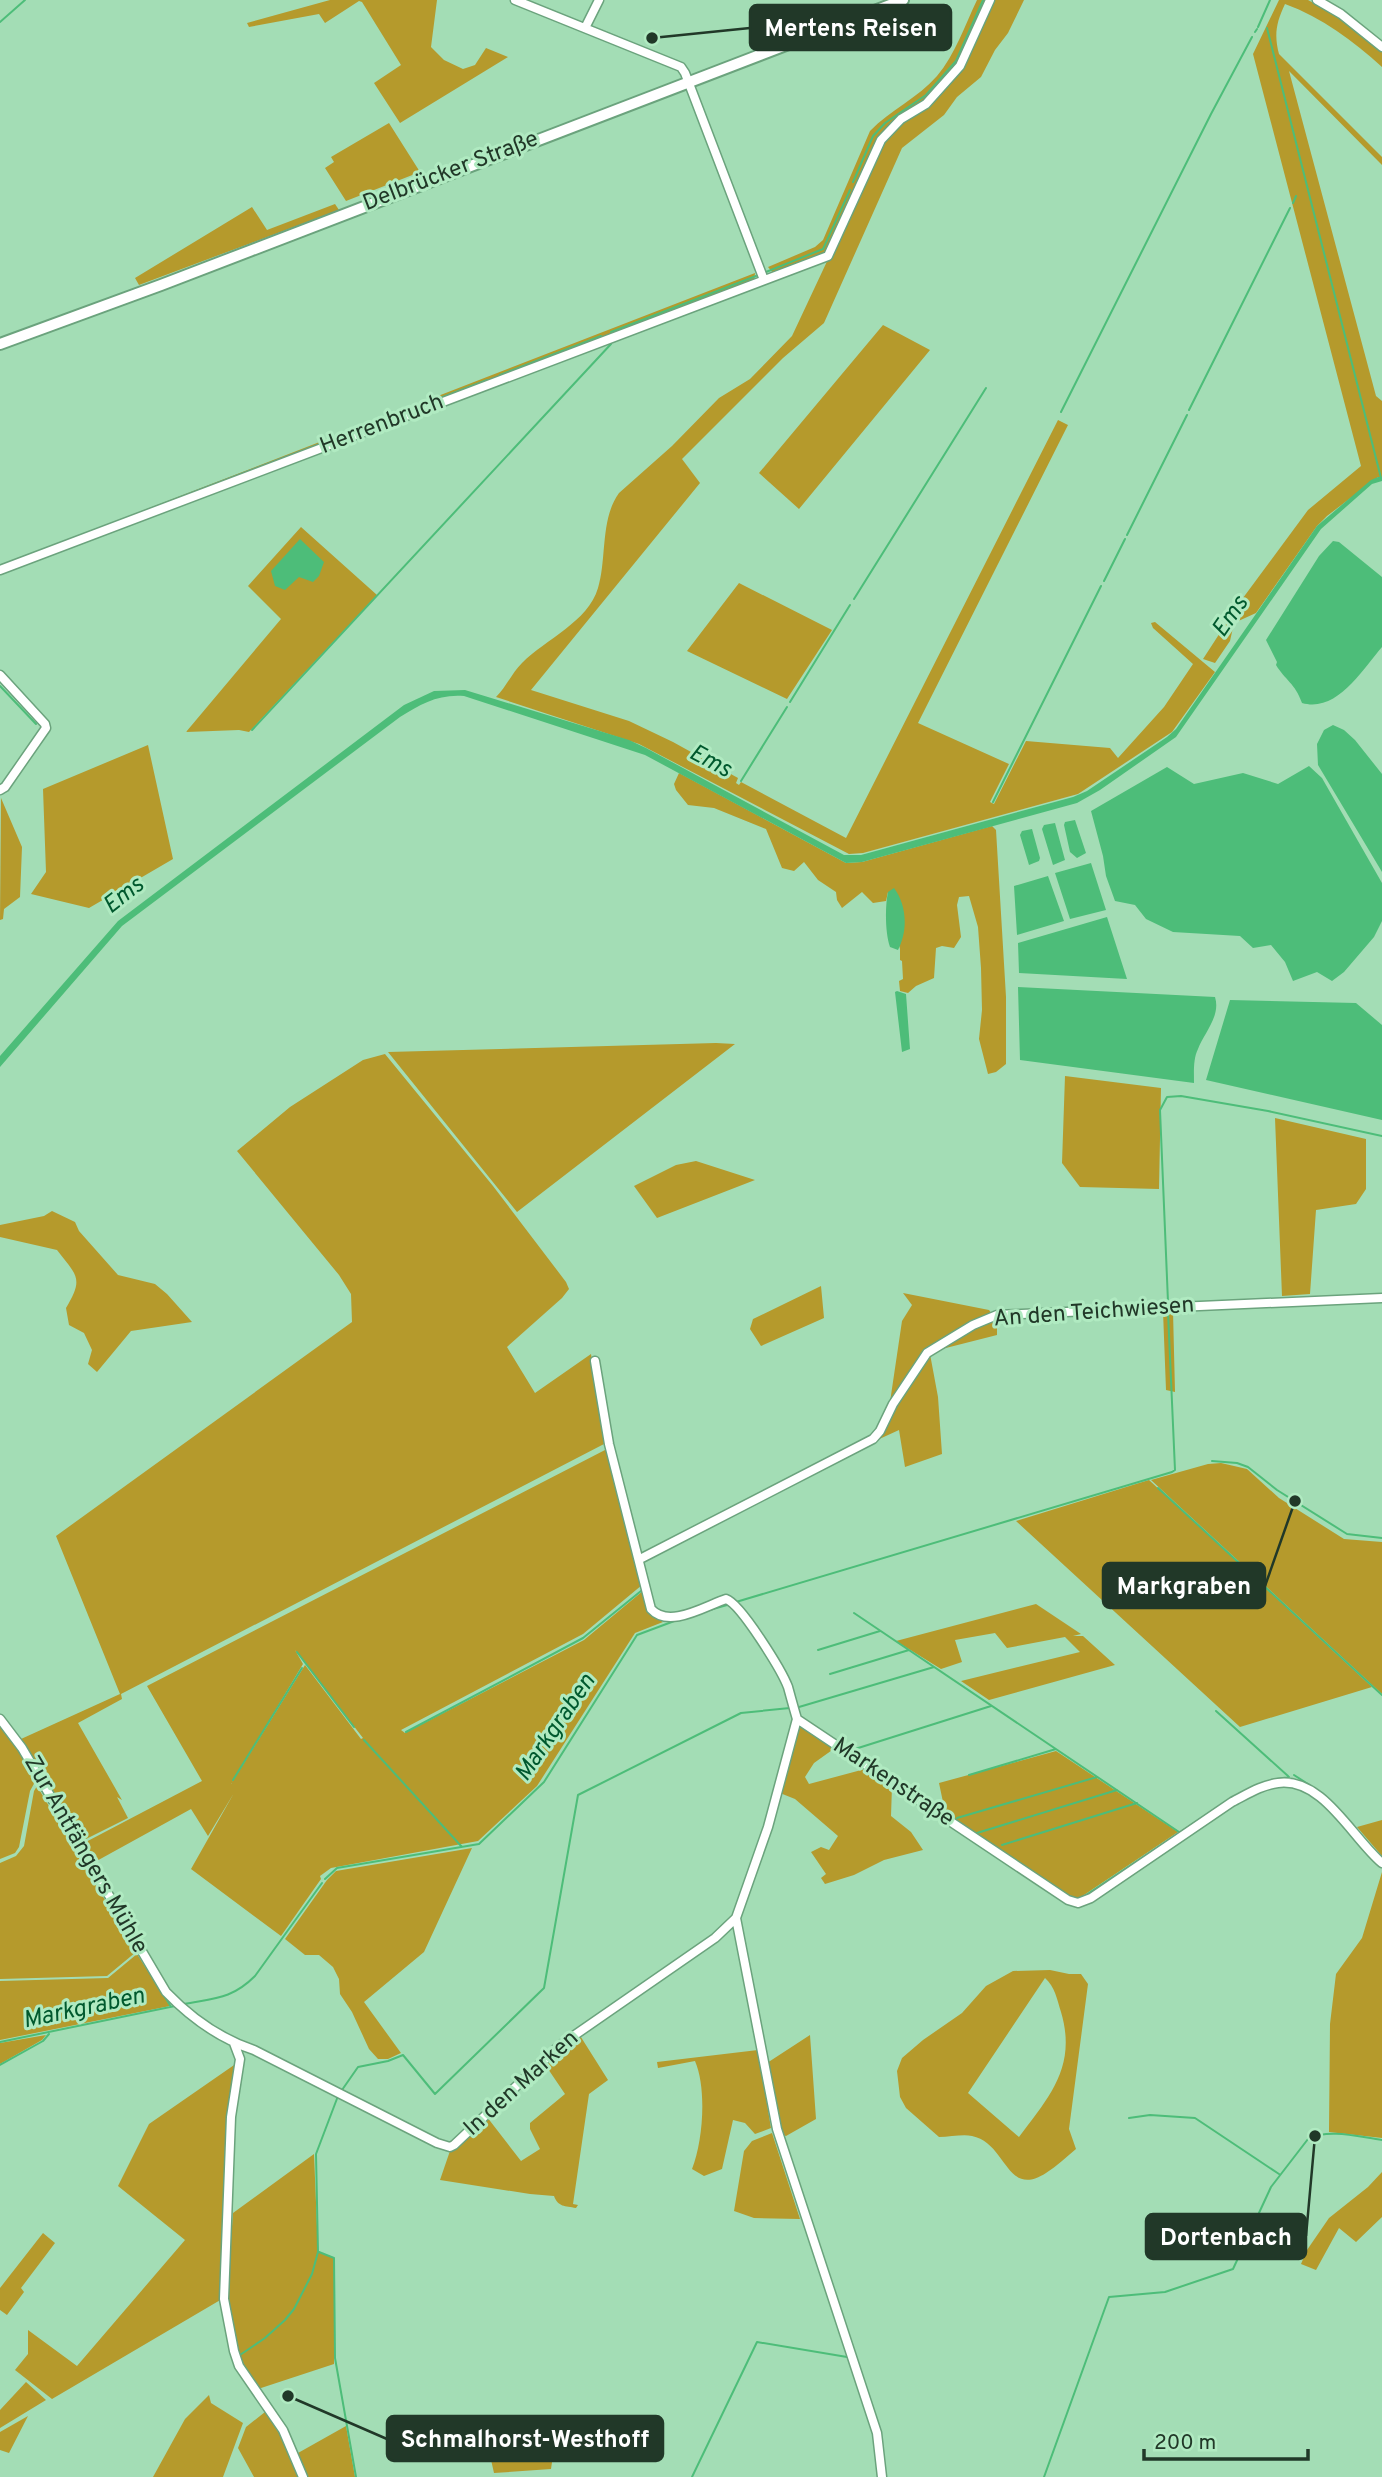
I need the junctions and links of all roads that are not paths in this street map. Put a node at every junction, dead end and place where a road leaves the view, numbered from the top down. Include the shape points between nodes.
1 (514, 0) edge
2 (599, 0) edge
3 (903, 0) edge
4 (990, 0) edge
5 (1317, 0) edge
6 (585, 29) junction
7 (1382, 47) edge
8 (688, 82) junction
9 (764, 280) junction
10 (0, 344) edge
11 (0, 570) edge
12 (0, 675) edge
13 (0, 790) edge
14 (1382, 1297) edge
15 (595, 1361) dead end
16 (640, 1559) junction
17 (0, 1719) edge
18 (797, 1719) junction
19 (1382, 1863) edge
20 (736, 1918) junction
21 (234, 2043) junction
22 (254, 2050) junction
23 (240, 2059) junction
24 (303, 2477) edge
25 (882, 2477) edge

1 - 6 street
2 - 6 street
3 - 8 main road, Delbrücker Straße
4 - 9 street, Herrenbruch via 960,66 926,104 901,119 881,140 828,256
5 - 7 street
6 - 8 street via 681,67
8 - 9 street
8 - 10 main road, Delbrücker Straße
9 - 11 street, Herrenbruch
12 - 13 street via 46,728
14 - 16 street, An den Teichwiesen via 997,1315 927,1353 873,1439
15 - 16 street via 609,1444
16 - 18 street via 651,1609 657,1615 667,1618 732,1601 787,1685
17 - 21 street, Zur Antfängers Mühle via 22,1748 166,1992
18 - 19 street, Markenstraße via 1078,1903 1232,1802 1276,1783 1301,1785 1314,1793
18 - 20 street, In den Marken via 768,1827
20 - 22 street, In den Marken via 715,1938 559,2046 450,2147
20 - 25 street via 777,2129 870,2411
21 - 22 street, In den Marken
21 - 23 street
22 - 23 street
23 - 24 street via 231,2117 224,2299 239,2366 282,2430

